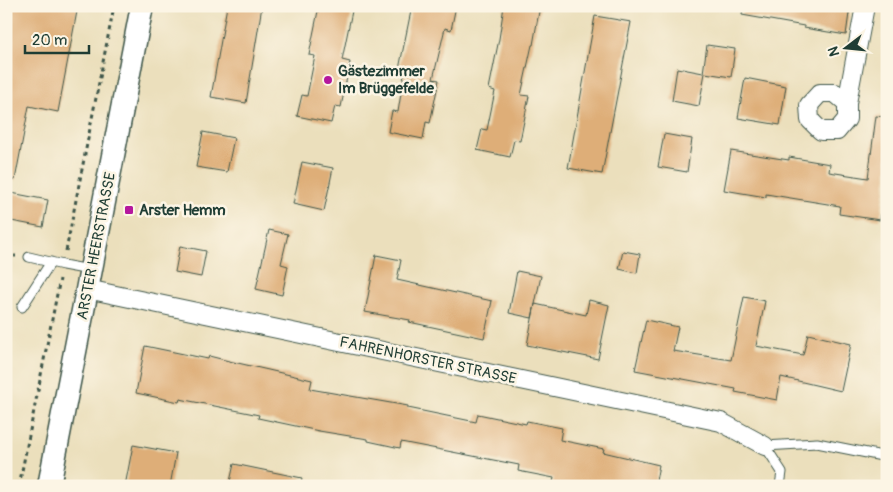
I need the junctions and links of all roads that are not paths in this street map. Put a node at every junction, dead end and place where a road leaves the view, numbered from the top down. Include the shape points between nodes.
1 (142, 6) edge
2 (865, 6) edge
3 (847, 103) dead end
4 (29, 256) dead end
5 (51, 262) junction
6 (89, 280) junction
7 (22, 307) dead end
8 (764, 446) junction
9 (887, 458) edge
10 (49, 486) edge
11 (780, 486) edge

1 - 6 street, ARSTER HEERSTRASSE
2 - 3 street
4 - 5 lane
5 - 6 lane
5 - 7 lane
6 - 8 street, FAHRENHORSTER STRASSE via 721,422
6 - 10 street, ARSTER HEERSTRASSE
8 - 9 lane via 817,443
8 - 11 lane via 782,472

